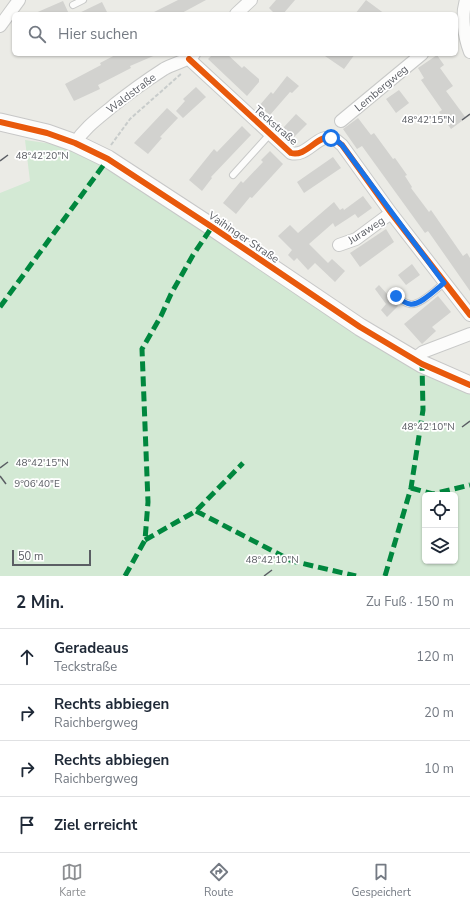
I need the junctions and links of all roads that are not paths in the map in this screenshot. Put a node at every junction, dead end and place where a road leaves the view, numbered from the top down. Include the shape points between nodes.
1 (19, 0) edge
2 (83, 0) edge
3 (251, 0) edge
4 (466, 0) edge
5 (73, 5) dead end
6 (238, 12) edge
7 (0, 26) edge
8 (460, 27) edge
9 (470, 52) edge
10 (420, 56) edge
11 (192, 59) edge
12 (340, 121) dead end
13 (0, 122) edge
14 (270, 134) junction
15 (75, 143) junction
16 (233, 175) dead end
17 (392, 213) junction
18 (339, 245) dead end
19 (444, 283) junction
20 (396, 296) dead end
21 (470, 315) edge
22 (470, 334) edge
23 (413, 360) junction
24 (470, 385) edge

1 - 7 street
2 - 5 lane
3 - 6 street
4 - 8 street
8 - 9 street
10 - 12 street, Lembergweg
11 - 14 street, Teckstraße
11 - 15 street, Waldstraße via 172,64 130,92 93,122
13 - 15 main road, Vaihinger Straße via 47,133
14 - 16 lane
14 - 17 street, Teckstraße via 286,150 296,155 319,140 335,139
15 - 23 main road, Vaihinger Straße via 104,157 360,328
17 - 18 street, Juraweg via 356,239
17 - 19 street, Teckstraße
19 - 20 lane via 417,304 403,302
19 - 21 street, Teckstraße
22 - 23 street via 423,352
23 - 24 main road, Vaihinger Straße

